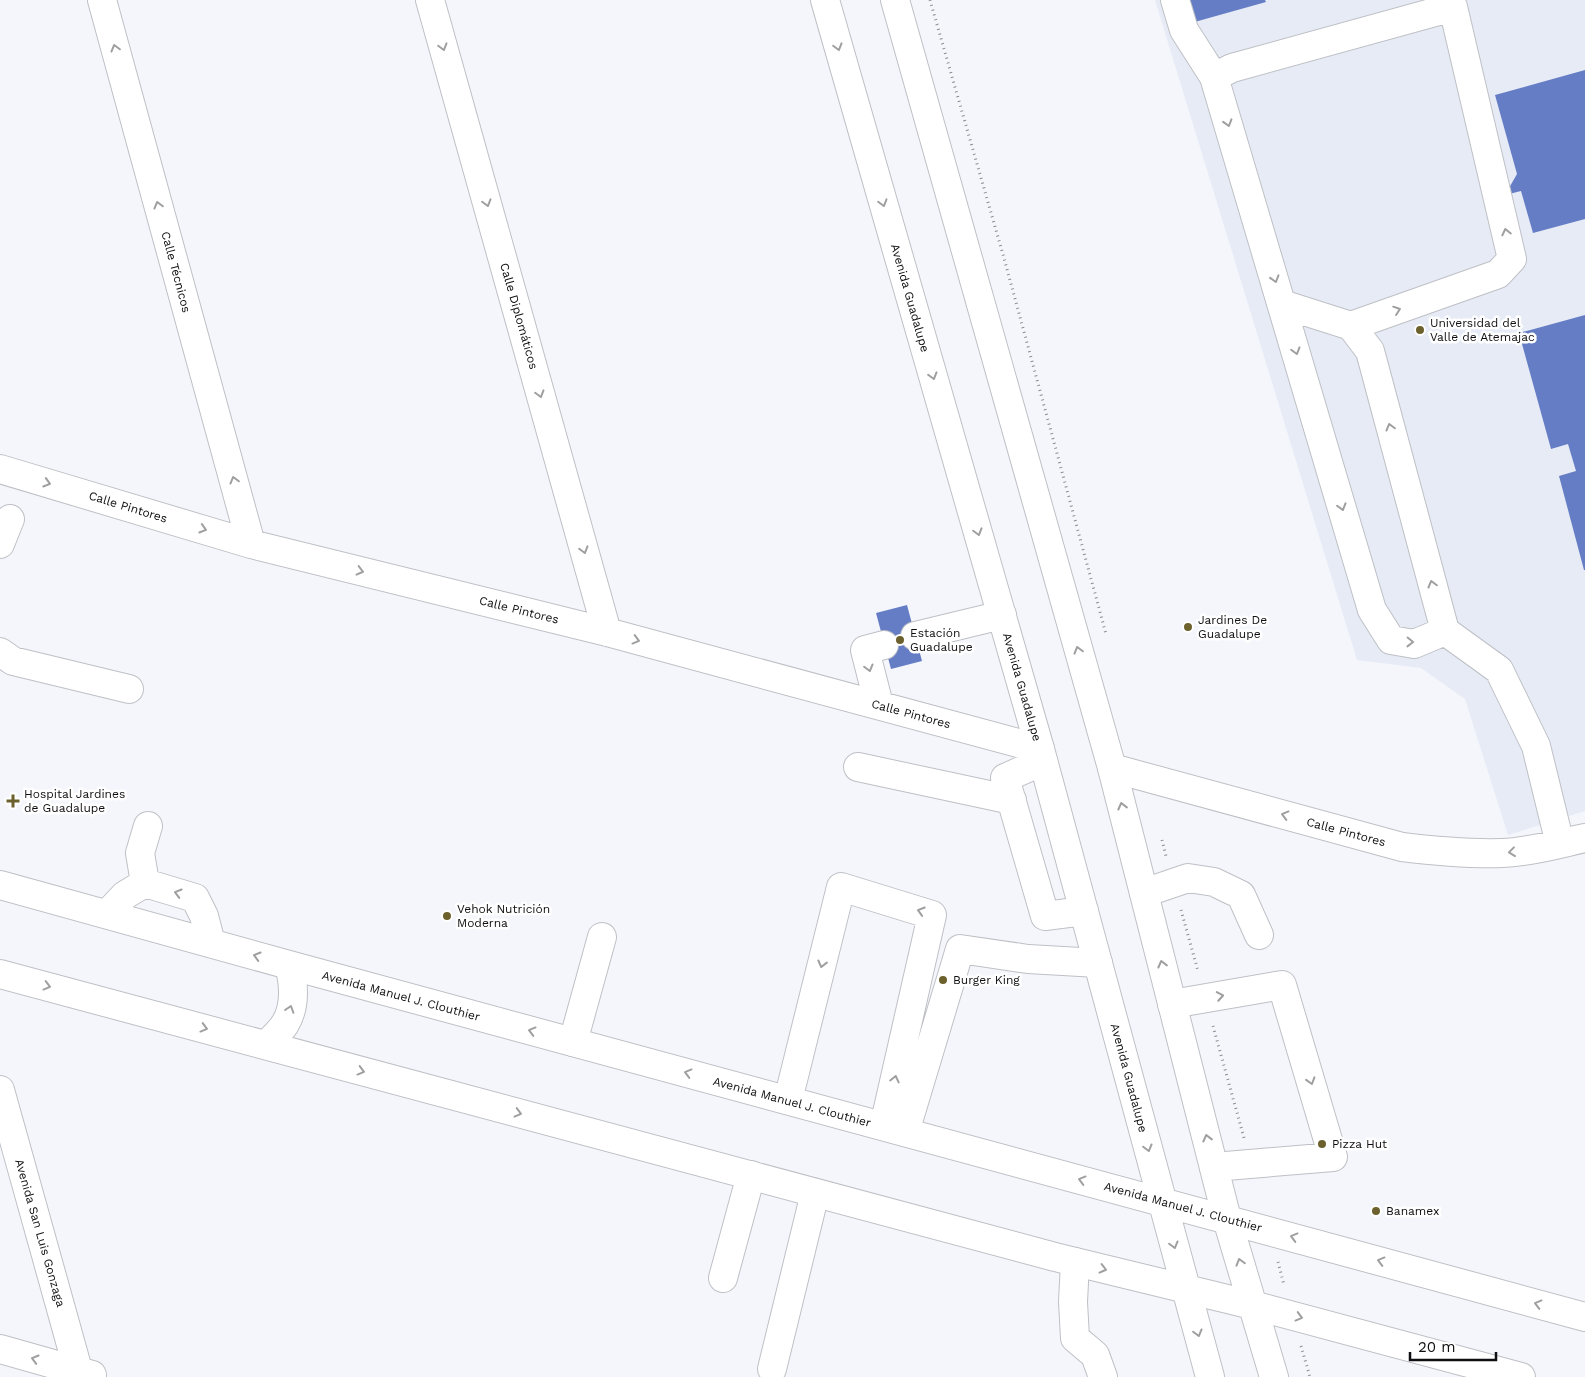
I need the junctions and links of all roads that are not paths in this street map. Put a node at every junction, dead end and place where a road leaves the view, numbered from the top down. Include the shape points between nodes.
1 (102, 0) edge
2 (430, 0) edge
3 (824, 0) edge
4 (894, 0) edge
5 (1175, 0) edge
6 (1214, 77) junction
7 (1282, 304) junction
8 (1351, 326) junction
9 (0, 469) edge
10 (10, 519) dead end
11 (0, 544) edge
12 (251, 544) junction
13 (1002, 615) junction
14 (1445, 631) junction
15 (607, 632) junction
16 (915, 636) dead end
17 (884, 645) dead end
18 (0, 652) edge
19 (129, 688) dead end
20 (879, 705) junction
21 (1041, 755) junction
22 (858, 767) dead end
23 (1112, 768) junction
24 (1012, 800) junction
25 (148, 826) dead end
26 (1573, 841) edge
27 (145, 884) junction
28 (0, 885) edge
29 (1144, 893) junction
30 (1084, 911) junction
31 (107, 914) junction
32 (1259, 935) dead end
33 (602, 937) dead end
34 (211, 944) junction
35 (1098, 963) junction
36 (289, 965) junction
37 (0, 974) edge
38 (1172, 1004) junction
39 (573, 1042) junction
40 (266, 1045) junction
41 (0, 1090) edge
42 (788, 1100) junction
43 (894, 1129) junction
44 (1214, 1167) junction
45 (751, 1175) junction
46 (815, 1193) junction
47 (1163, 1202) junction
48 (1227, 1219) junction
49 (1076, 1262) junction
50 (723, 1278) dead end
51 (1186, 1289) junction
52 (1252, 1305) junction
53 (1585, 1317) edge
54 (0, 1349) edge
55 (772, 1369) dead end
56 (85, 1375) edge
57 (1103, 1377) edge
58 (1210, 1377) edge
59 (1274, 1377) edge
60 (1521, 1377) edge

12 -> 1 main road, Calle Técnicos
2 -> 15 main road, Calle Diplomáticos
3 -> 13 main road, Avenida Guadalupe
23 -> 4 main road
5 - 6 main road via 1184,30
6 -> 7 main road
8 -> 6 main road via 1498,274 1512,259 1453,6 1232,68
7 - 8 main road
7 -> 14 main road via 1372,610 1391,640 1414,644
14 -> 8 main road via 1370,351
9 -> 12 main road, Calle Pintores
10 - 11 main road
12 -> 15 main road, Calle Pintores
13 - 16 main road
13 - 21 main road, Avenida Guadalupe
14 - 26 main road via 1499,670 1536,746
15 -> 20 main road, Calle Pintores
17 -> 20 main road via 865,650
18 - 19 main road via 13,661
20 - 21 main road, Calle Pintores
21 - 24 main road via 1005,778
21 - 30 main road, Avenida Guadalupe
22 - 24 main road
26 -> 23 main road, Calle Pintores via 1503,853 1444,852 1402,847
29 -> 23 main road
24 - 30 main road via 1045,916
25 - 27 main road via 140,853
27 - 31 main road via 125,895
34 -> 27 main road via 204,916 195,898
28 - 31 main road, Avenida Manuel J. Clouthier
29 - 32 main road via 1188,878 1214,882 1241,895
38 -> 29 main road
30 - 35 main road, Avenida Guadalupe
31 - 34 main road, Avenida Manuel J. Clouthier
33 - 39 main road
36 -> 34 main road, Avenida Manuel J. Clouthier
35 - 43 main road via 1028,959 960,949
35 -> 47 main road, Avenida Guadalupe
39 -> 36 main road, Avenida Manuel J. Clouthier
40 -> 36 main road via 285,1024 293,1003
37 -> 40 main road
44 -> 38 main road
38 -> 44 main road via 1282,985 1333,1157
42 -> 39 main road, Avenida Manuel J. Clouthier
40 -> 45 main road
41 - 56 main road, Avenida San Luis Gonzaga
42 - 43 main road, Avenida Manuel J. Clouthier
43 -> 42 main road via 932,915 841,887
47 -> 43 main road, Avenida Manuel J. Clouthier
44 - 48 main road
45 - 46 main road
45 - 50 main road
46 - 49 main road
46 - 55 main road
47 - 48 main road, Avenida Manuel J. Clouthier
47 -> 51 main road, Avenida Guadalupe
52 -> 48 main road
53 -> 48 main road, Avenida Manuel J. Clouthier
49 -> 51 main road
49 - 57 main road via 1072,1302 1075,1338 1095,1355
51 - 52 main road
51 -> 58 main road, Avenida Guadalupe
52 - 59 main road
52 -> 60 main road
56 -> 54 main road

